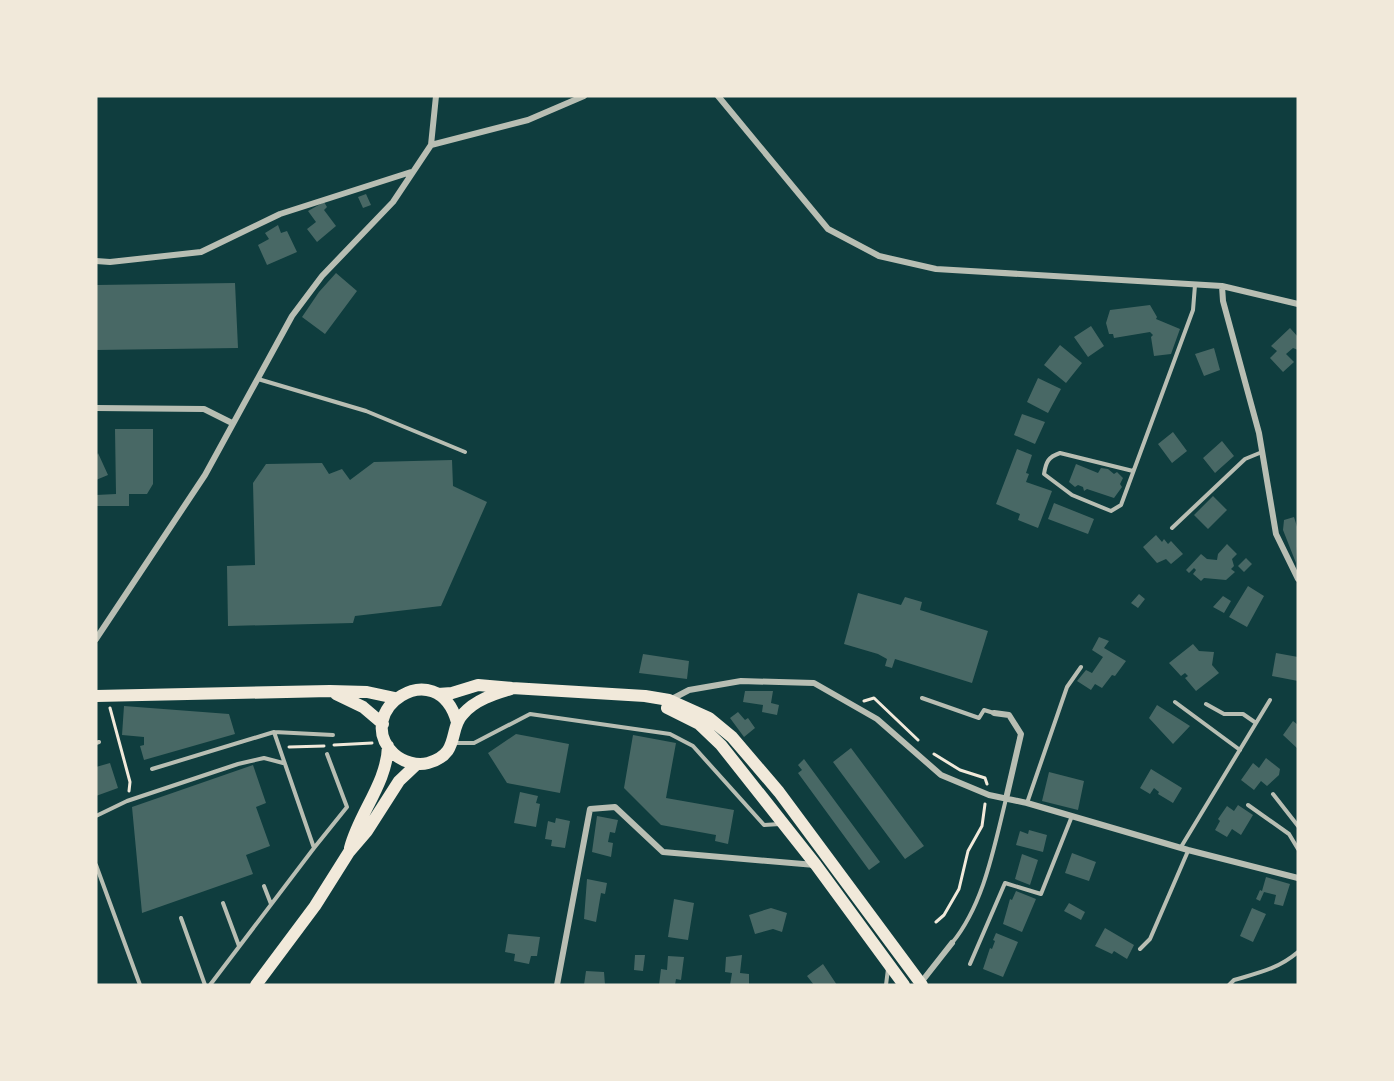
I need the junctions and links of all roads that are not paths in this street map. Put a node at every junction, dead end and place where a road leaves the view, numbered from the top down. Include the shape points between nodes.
1 (436, 96) edge
2 (584, 96) edge
3 (718, 96) edge
4 (431, 145) junction
5 (411, 172) junction
6 (96, 261) edge
7 (1195, 284) junction
8 (1222, 286) junction
9 (1298, 304) edge
10 (257, 379) junction
11 (96, 408) edge
12 (232, 423) junction
13 (465, 452) dead end
14 (1262, 452) junction
15 (1133, 471) junction
16 (1172, 528) dead end
17 (1298, 579) edge
18 (96, 639) edge
19 (1081, 667) dead end
20 (512, 688) junction
21 (330, 690) junction
22 (96, 693) edge
23 (438, 694) junction
24 (645, 696) junction
25 (395, 698) junction
26 (922, 698) dead end
27 (669, 700) junction
28 (1270, 700) dead end
29 (1175, 702) dead end
30 (1206, 704) dead end
31 (994, 712) joint
32 (457, 722) junction
33 (1257, 723) junction
34 (382, 724) junction
35 (274, 732) junction
36 (333, 735) dead end
37 (453, 743) junction
38 (388, 746) junction
39 (1240, 750) junction
40 (327, 754) dead end
41 (284, 763) junction
42 (417, 764) junction
43 (152, 769) dead end
44 (1273, 794) dead end
45 (1006, 799) junction
46 (1027, 803) junction
47 (1248, 805) dead end
48 (96, 816) edge
49 (1072, 816) junction
50 (785, 825) junction
51 (805, 826) junction
52 (1298, 826) edge
53 (314, 848) junction
54 (1185, 849) junction
55 (1298, 849) edge
56 (349, 852) junction
57 (828, 857) junction
58 (96, 865) edge
59 (816, 865) junction
60 (1298, 878) edge
61 (264, 886) dead end
62 (223, 903) dead end
63 (271, 904) junction
64 (181, 918) dead end
65 (952, 943) joint
66 (239, 946) junction
67 (1140, 949) dead end
68 (1298, 952) edge
69 (970, 964) dead end
70 (890, 966) junction
71 (140, 985) edge
72 (205, 985) edge
73 (210, 985) edge
74 (256, 985) edge
75 (557, 985) edge
76 (886, 985) edge
77 (904, 985) edge
78 (921, 985) edge
79 (1229, 985) edge

1 - 4 street
2 - 4 street via 528,120
3 - 7 street via 828,229 879,256 936,269
4 - 5 street
5 - 6 street via 280,214 201,252
5 - 10 street via 393,202 322,276 292,316
7 - 8 street
7 - 15 lane via 1193,310
8 - 9 street
8 - 14 street
10 - 12 street
10 - 13 lane via 366,411
11 - 12 street via 204,409
12 - 18 street via 205,476
14 - 16 lane via 1245,459
14 - 17 street via 1276,534
15 - 15 lane via 1121,505 1111,511 1072,495 1044,474 1050,456 1060,453
19 - 46 lane via 1067,687
20 - 23 main road via 478,685
20 - 24 main road
20 - 32 main road via 473,704
21 - 22 main road
21 - 25 main road
21 - 34 main road via 363,707
23 - 25 main road via 415,689
23 - 32 main road via 454,711
24 - 27 main road
24 - 50 main road via 699,724 721,745
25 - 34 main road
26 - 31 lane via 979,718 984,710
27 - 45 street via 689,690 741,681 814,683 876,719 941,775
27 - 51 main road via 708,718 732,737
28 - 33 lane
29 - 39 lane
30 - 33 lane via 1224,714 1243,714
31 - 45 street via 1009,715 1021,734
32 - 37 main road
33 - 39 lane
34 - 38 main road
35 - 36 lane
35 - 41 lane
35 - 43 lane
37 - 42 main road via 438,759
37 - 50 lane via 474,743 530,714 670,734 693,746 764,825
38 - 42 main road via 396,755
38 - 56 main road via 388,758 355,826
39 - 54 lane
40 - 53 lane via 347,807
41 - 48 lane via 264,758 127,801
41 - 53 lane
42 - 56 main road via 399,781
44 - 52 lane
45 - 46 street
45 - 65 lane via 990,863 964,928
46 - 49 street
47 - 55 lane via 1289,834
49 - 54 street
49 - 69 lane via 1041,894 1005,883
50 - 51 lane
50 - 59 main road
51 - 57 main road
53 - 63 lane
54 - 60 street
54 - 67 lane via 1150,939
56 - 74 main road via 315,906
57 - 59 street
57 - 78 main road
58 - 71 lane
59 - 70 main road
59 - 75 street via 663,852 615,807 590,809
61 - 63 lane
62 - 66 lane
63 - 66 lane
64 - 72 lane
65 - 78 street
66 - 73 lane
68 - 79 lane via 1284,964
70 - 76 lane
70 - 77 main road

